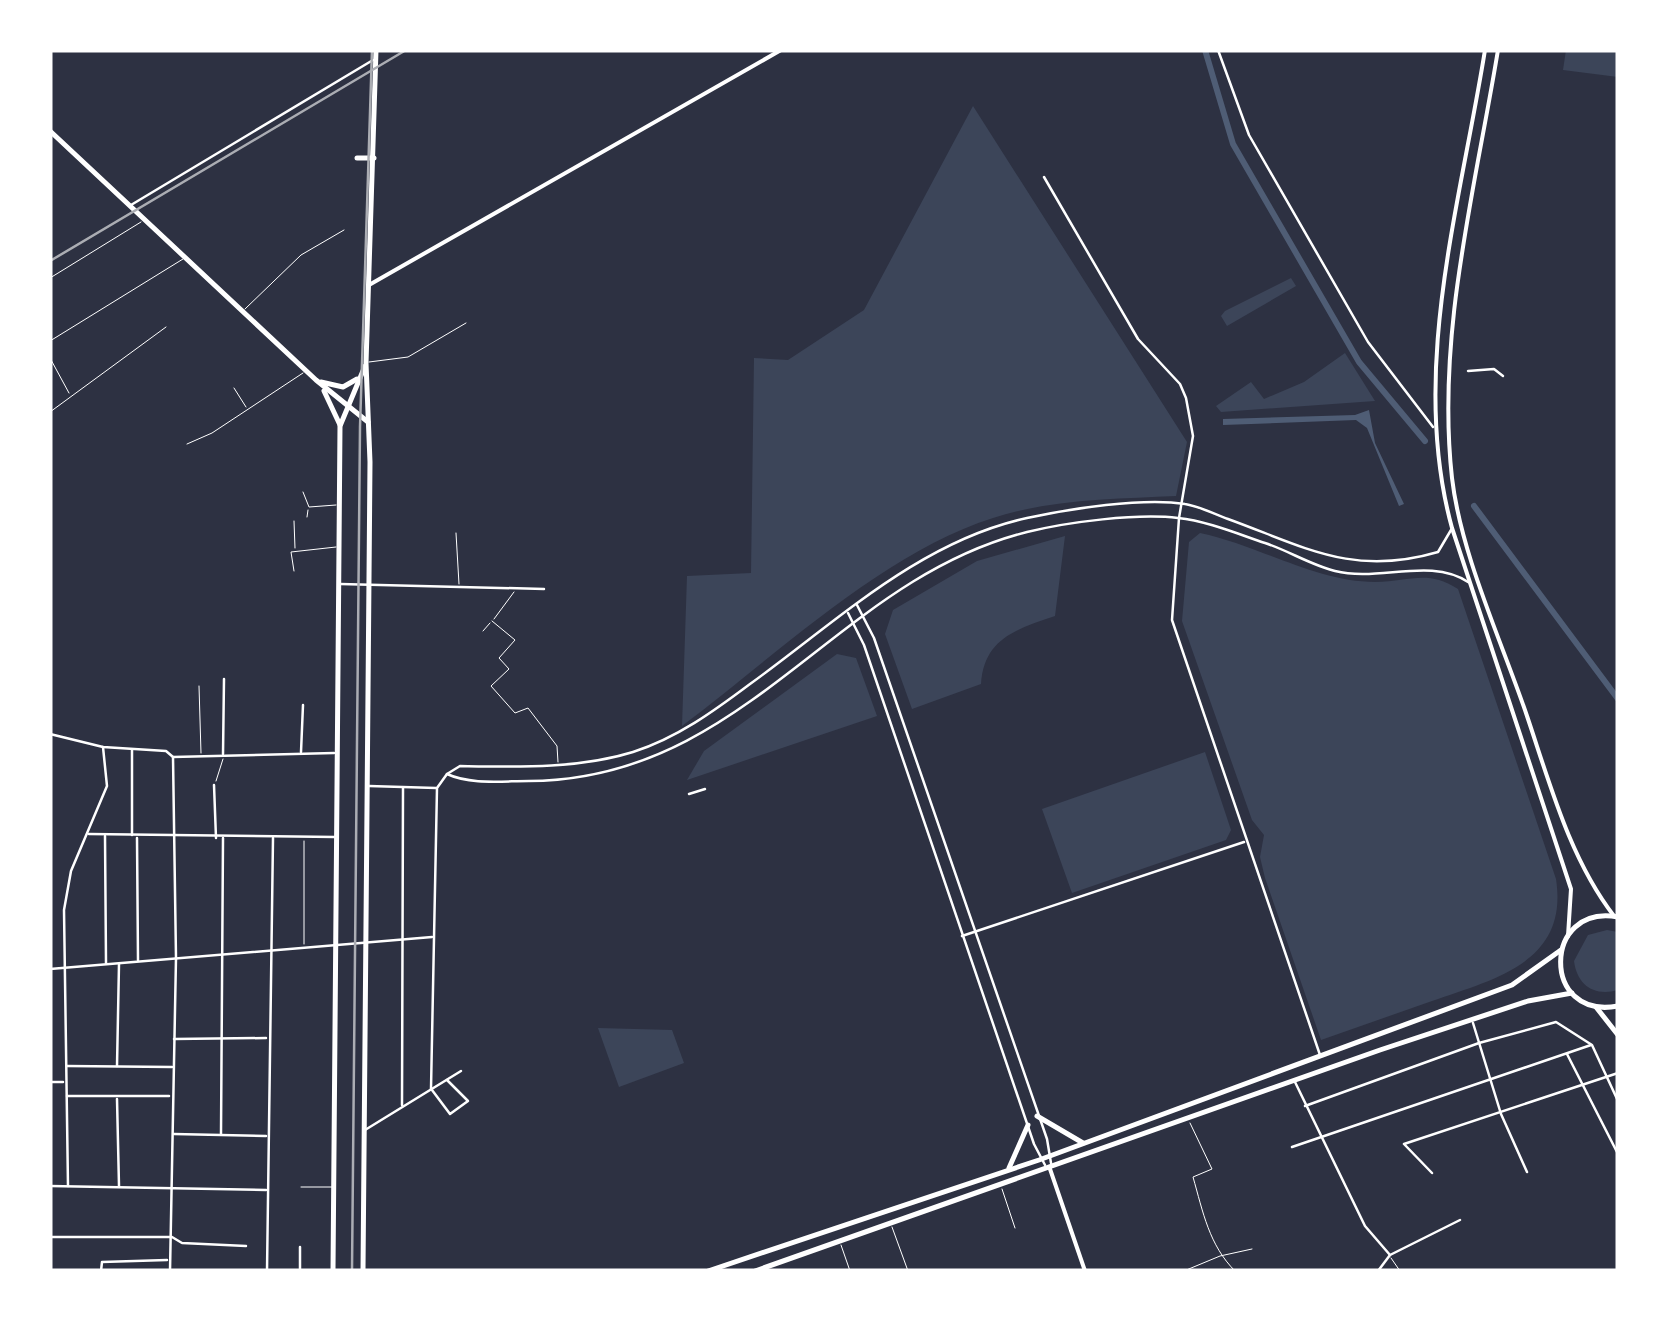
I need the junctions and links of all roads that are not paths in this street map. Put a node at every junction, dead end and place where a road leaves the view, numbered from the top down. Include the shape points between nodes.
1 (376, 50) edge
2 (781, 50) edge
3 (1218, 50) edge
4 (1498, 50) edge
5 (1485, 51) edge
6 (376, 59) junction
7 (50, 131) edge
8 (1471, 140) junction
9 (1483, 141) junction
10 (356, 158) dead end
11 (374, 158) junction
12 (1044, 177) dead end
13 (130, 206) junction
14 (146, 220) junction
15 (344, 230) dead end
16 (186, 258) junction
17 (50, 278) edge
18 (369, 285) junction
19 (242, 311) junction
20 (356, 311) dead end
21 (368, 311) junction
22 (466, 323) dead end
23 (166, 327) dead end
24 (50, 341) edge
25 (50, 358) edge
26 (366, 362) junction
27 (306, 371) junction
28 (1468, 371) dead end
29 (1503, 376) dead end
30 (316, 380) junction
31 (234, 388) dead end
32 (71, 396) junction
33 (349, 406) junction
34 (248, 410) junction
35 (50, 412) edge
36 (369, 422) junction
37 (340, 426) junction
38 (1433, 427) junction
39 (187, 444) dead end
40 (303, 492) dead end
41 (1182, 503) junction
42 (340, 505) junction
43 (309, 506) junction
44 (308, 517) dead end
45 (1179, 518) junction
46 (294, 521) dead end
47 (1452, 528) junction
48 (456, 533) dead end
49 (339, 547) junction
50 (295, 551) junction
51 (294, 571) dead end
52 (1469, 582) junction
53 (339, 584) junction
54 (370, 584) junction
55 (459, 588) junction
56 (514, 589) junction
57 (544, 589) dead end
58 (857, 605) junction
59 (847, 612) junction
60 (864, 616) junction
61 (492, 621) junction
62 (855, 624) junction
63 (483, 631) dead end
64 (224, 679) dead end
65 (199, 686) dead end
66 (303, 705) dead end
67 (50, 734) edge
68 (104, 748) junction
69 (132, 748) junction
70 (302, 752) junction
71 (337, 754) junction
72 (201, 756) junction
73 (223, 756) junction
74 (173, 757) junction
75 (558, 765) junction
76 (447, 774) junction
77 (214, 785) joint
78 (368, 786) junction
79 (403, 788) junction
80 (437, 788) junction
81 (705, 789) dead end
82 (1552, 789) junction
83 (689, 794) dead end
84 (1540, 794) junction
85 (90, 834) junction
86 (105, 834) junction
87 (134, 836) junction
88 (337, 836) junction
89 (174, 837) junction
90 (216, 838) junction
91 (223, 838) junction
92 (273, 838) junction
93 (304, 838) junction
94 (1245, 841) junction
95 (1616, 917) edge
96 (974, 932) junction
97 (962, 936) junction
98 (1568, 936) junction
99 (434, 937) junction
100 (400, 940) junction
101 (366, 941) junction
102 (336, 944) junction
103 (304, 949) junction
104 (1561, 950) junction
105 (272, 951) junction
106 (224, 954) junction
107 (176, 958) junction
108 (138, 961) junction
109 (118, 963) junction
110 (106, 964) junction
111 (66, 967) junction
112 (50, 968) edge
113 (1572, 993) junction
114 (1618, 1006) edge
115 (1596, 1007) junction
116 (1472, 1020) junction
117 (1618, 1035) edge
118 (222, 1036) junction
119 (269, 1038) junction
120 (173, 1039) junction
121 (1478, 1043) junction
122 (1592, 1044) junction
123 (1567, 1052) junction
124 (1320, 1055) junction
125 (65, 1066) junction
126 (117, 1066) junction
127 (172, 1067) junction
128 (462, 1071) dead end
129 (1618, 1073) edge
130 (1610, 1077) junction
131 (1488, 1078) junction
132 (446, 1080) junction
133 (1295, 1081) junction
134 (50, 1082) edge
135 (65, 1082) junction
136 (1583, 1087) junction
137 (430, 1089) junction
138 (65, 1096) junction
139 (171, 1096) junction
140 (118, 1097) junction
141 (1618, 1102) edge
142 (402, 1106) junction
143 (1305, 1106) junction
144 (1501, 1114) junction
145 (1038, 1116) junction
146 (1189, 1120) junction
147 (1028, 1125) junction
148 (364, 1131) junction
149 (172, 1134) junction
150 (221, 1134) junction
151 (268, 1136) junction
152 (1320, 1137) junction
153 (1083, 1143) junction
154 (1616, 1146) edge
155 (1292, 1147) dead end
156 (1618, 1154) edge
157 (1052, 1155) junction
158 (1040, 1160) junction
159 (1050, 1169) junction
160 (1008, 1170) junction
161 (1526, 1172) dead end
162 (1432, 1173) dead end
163 (50, 1186) edge
164 (68, 1186) junction
165 (119, 1186) junction
166 (1001, 1186) junction
167 (301, 1187) dead end
168 (334, 1187) junction
169 (172, 1189) junction
170 (267, 1190) junction
171 (1460, 1220) dead end
172 (891, 1224) junction
173 (1015, 1228) dead end
174 (50, 1236) edge
175 (172, 1237) junction
176 (840, 1242) junction
177 (246, 1246) dead end
178 (300, 1247) dead end
179 (1252, 1250) dead end
180 (1220, 1256) junction
181 (1390, 1256) junction
182 (169, 1260) junction
183 (101, 1271) edge
184 (170, 1271) edge
185 (267, 1271) edge
186 (300, 1271) edge
187 (333, 1271) edge
188 (363, 1271) edge
189 (708, 1271) edge
190 (755, 1271) edge
191 (850, 1271) edge
192 (908, 1271) edge
193 (1084, 1271) edge
194 (1184, 1271) edge
195 (1235, 1271) edge
196 (1378, 1271) edge
197 (1400, 1271) edge

1 - 6 main road
2 - 18 main road
3 - 38 street via 1259,152 1368,342
4 - 9 main road
5 - 8 main road
6 - 11 main road
6 - 13 street
7 - 13 main road
8 - 9 main road
8 - 38 main road via 1438,330
9 - 82 main road via 1452,332 1452,480
10 - 11 main road
11 - 18 main road
12 - 41 street via 1138,338 1186,398 1193,436
13 - 14 main road
14 - 16 main road
14 - 17 lane
15 - 19 lane via 301,256
16 - 19 main road
16 - 24 lane
18 - 21 main road
19 - 27 main road
20 - 21 main road
21 - 26 main road
22 - 26 lane via 408,357
23 - 32 lane
25 - 32 lane
26 - 30 main road via 349,385
26 - 33 main road
26 - 36 main road
27 - 30 main road
27 - 34 lane
28 - 29 street via 1494,369
30 - 33 main road
30 - 37 main road
31 - 34 lane
32 - 35 lane
33 - 36 main road
33 - 37 main road
34 - 39 lane
36 - 54 main road
37 - 42 main road
38 - 47 main road
40 - 43 lane
41 - 45 street
41 - 47 street via 1322,556 1364,564 1438,552
41 - 58 street via 1024,518 914,563
42 - 43 lane
42 - 49 main road
43 - 44 lane
45 - 52 street via 1335,571 1384,576 1445,569
45 - 60 street via 1028,532 921,575
45 - 94 street via 1172,620
46 - 50 lane
47 - 52 main road
48 - 55 lane
49 - 50 lane
49 - 53 main road
50 - 51 lane
52 - 84 main road
53 - 54 street
53 - 71 main road
54 - 55 street
54 - 78 main road
55 - 56 street
56 - 57 street
56 - 61 lane
58 - 59 street
58 - 60 street
59 - 62 street
59 - 75 street via 704,718 665,739
60 - 62 street
60 - 96 street
61 - 63 lane
61 - 75 lane via 515,640 499,658 509,669 492,686 516,713 528,708 558,746
62 - 76 street via 712,730 664,754 592,778 481,780
62 - 97 street
64 - 73 street
65 - 72 lane
66 - 70 street
67 - 68 street
68 - 69 street
68 - 85 street via 107,786
69 - 74 street
69 - 87 street
70 - 71 street
70 - 73 street
71 - 88 main road
72 - 73 street
72 - 74 street
73 - 77 lane
74 - 89 street
75 - 76 street via 460,766
76 - 80 street
77 - 90 street
78 - 79 street
78 - 101 main road
79 - 80 street
79 - 100 street
80 - 99 street
81 - 83 street
82 - 84 main road
82 - 95 main road via 1589,882
84 - 98 main road via 1571,890
85 - 86 street
85 - 111 street via 71,871
86 - 87 street
86 - 110 street
87 - 89 street
87 - 108 street
88 - 93 street
88 - 102 main road
89 - 90 street
89 - 107 street
90 - 91 street
91 - 92 street
91 - 106 street
92 - 93 street
92 - 105 street
93 - 103 lane
94 - 96 street
94 - 124 street
95 - 98 main road via 1589,919
96 - 97 street
96 - 145 street
97 - 147 street
98 - 104 main road
99 - 100 street
99 - 137 street
100 - 101 street
100 - 142 street
101 - 102 street
101 - 148 main road
102 - 103 street
102 - 168 main road
103 - 105 street
104 - 113 main road via 1561,974
104 - 124 main road via 1512,985
105 - 106 street
105 - 119 street
106 - 107 street
106 - 118 street
107 - 108 street
107 - 120 street
108 - 109 street
109 - 110 street
109 - 126 street
110 - 111 street
111 - 112 street
111 - 125 street
113 - 115 main road
113 - 116 main road
114 - 115 main road
115 - 117 main road
116 - 121 street
116 - 133 main road
118 - 119 street
118 - 120 street
118 - 150 street
119 - 151 street
120 - 127 street
121 - 122 street via 1556,1022
121 - 131 street
121 - 143 street
122 - 123 street
122 - 130 street
123 - 131 street
123 - 136 street
124 - 153 main road
125 - 126 street
125 - 135 street
126 - 127 street
127 - 139 street
128 - 132 street
129 - 130 street
130 - 136 street
130 - 141 street
131 - 144 street
131 - 152 street
132 - 137 street
132 - 137 street via 468,1100 450,1114
133 - 143 street
133 - 146 main road
134 - 135 street
135 - 138 street
136 - 144 street
136 - 154 street
137 - 142 street
138 - 140 street
138 - 164 street
139 - 140 street
139 - 149 street
140 - 165 street
142 - 148 street
143 - 152 street
144 - 161 street
144 - 162 street via 1404,1144
145 - 153 main road
145 - 157 street
146 - 159 main road
146 - 180 lane via 1212,1169 1193,1177
147 - 158 street
147 - 160 main road
148 - 188 main road
149 - 150 street
149 - 169 street
150 - 151 street
151 - 170 street
152 - 155 street
152 - 181 street via 1365,1226
153 - 157 main road
154 - 156 street
157 - 158 main road
157 - 159 street
158 - 159 street
158 - 160 main road
159 - 166 main road
159 - 193 main road
160 - 189 main road
163 - 164 street
164 - 165 street
165 - 169 street
166 - 172 main road
166 - 173 lane
167 - 168 lane
168 - 187 main road
169 - 170 street
169 - 175 street
170 - 185 street
171 - 181 street
172 - 176 main road
172 - 192 lane
174 - 175 street
175 - 177 street
175 - 182 street
176 - 190 main road
176 - 191 lane
178 - 186 street
179 - 180 lane
180 - 194 lane
180 - 195 lane
181 - 196 street
181 - 197 lane
182 - 183 street via 102,1262
182 - 184 street

